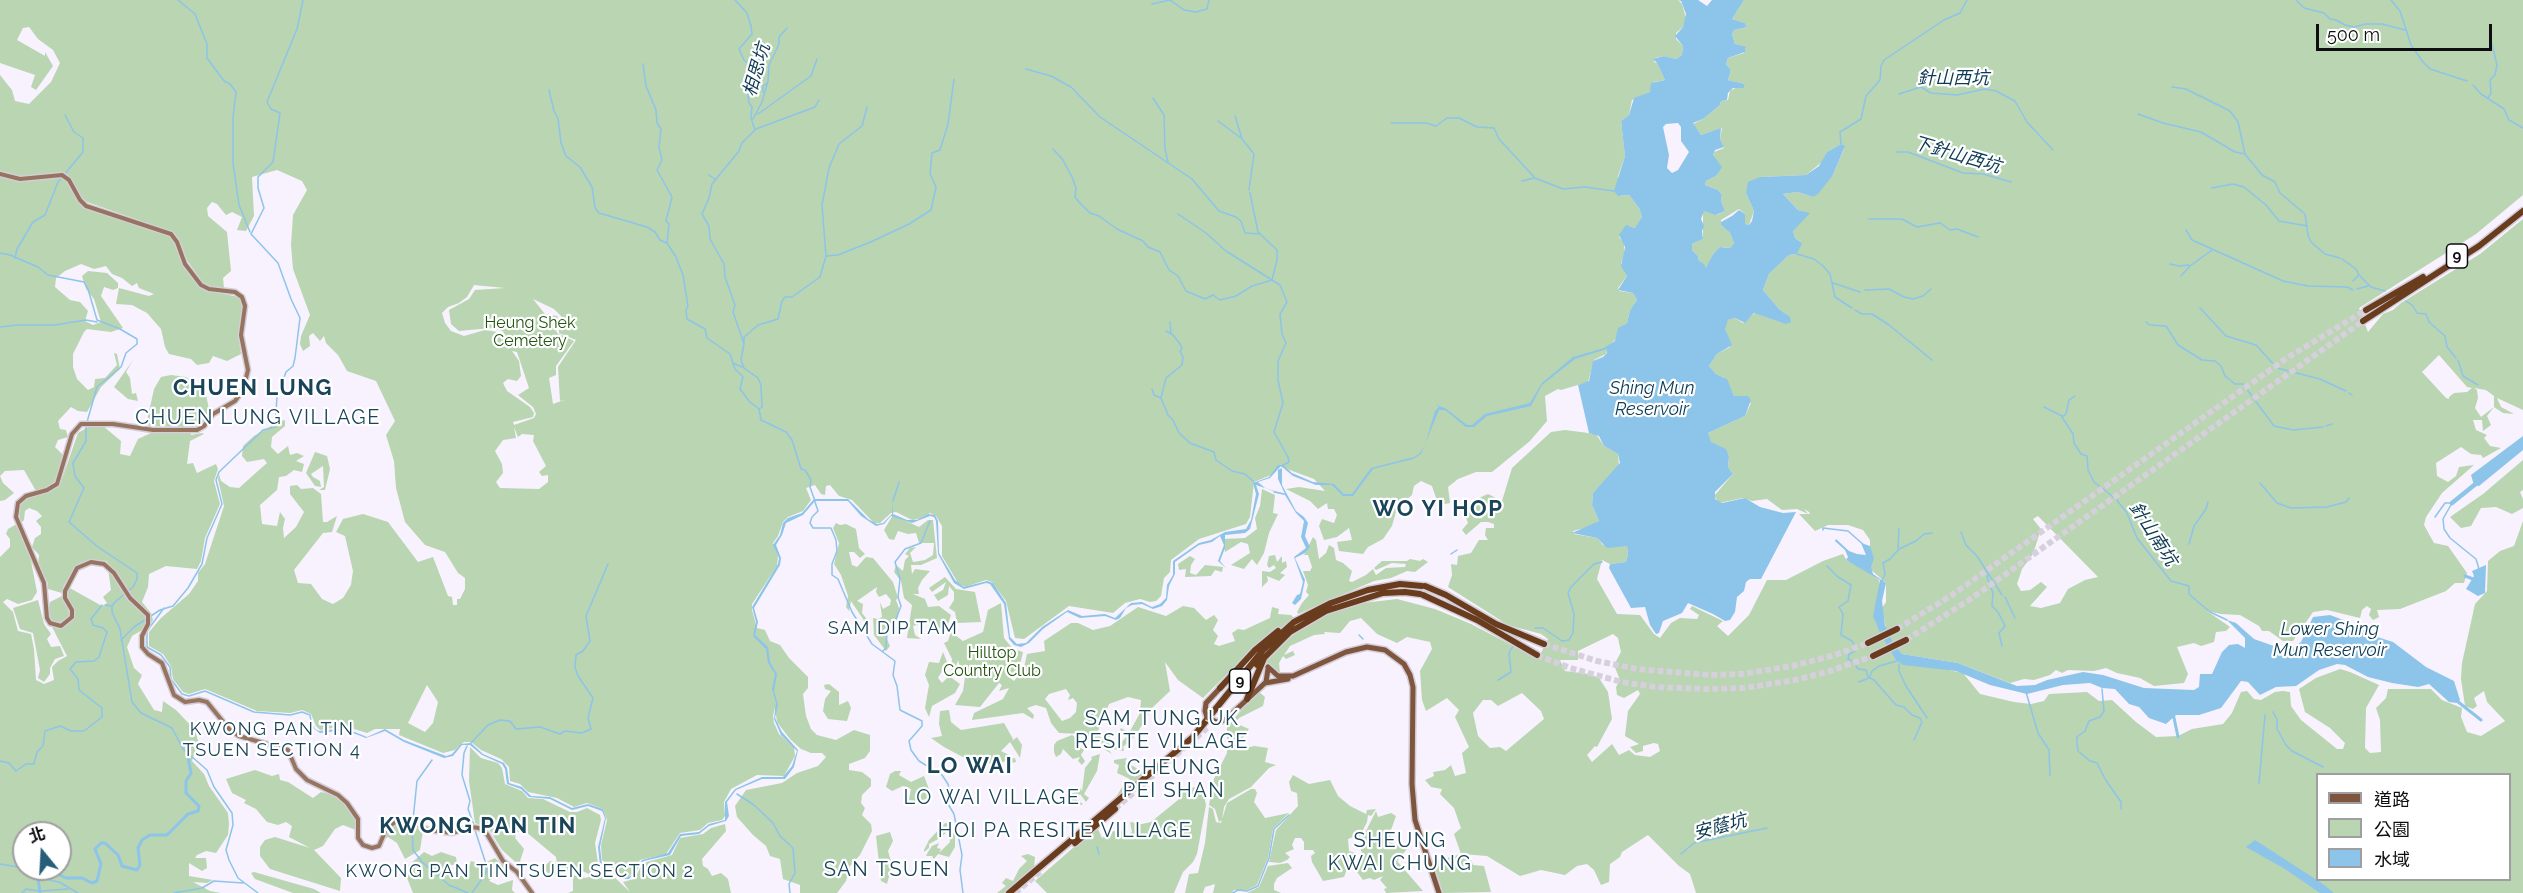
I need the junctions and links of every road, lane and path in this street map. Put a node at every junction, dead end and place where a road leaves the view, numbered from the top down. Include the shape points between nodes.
1 (0, 174) edge
2 (2523, 205) edge
3 (2523, 211) edge
4 (2366, 310) tunnel mouth
5 (2363, 321) tunnel mouth
6 (1382, 590) junction
7 (1359, 597) junction
8 (1294, 622) junction
9 (1897, 629) tunnel mouth
10 (1906, 640) tunnel mouth
11 (1868, 643) tunnel mouth
12 (1544, 644) tunnel mouth
13 (1268, 652) junction
14 (1538, 655) tunnel mouth
15 (1873, 656) tunnel mouth
16 (1246, 663) dead end
17 (1293, 676) junction
18 (1264, 684) junction
19 (1220, 688) junction
20 (1247, 699) junction
21 (1207, 728) tunnel mouth
22 (1115, 808) tunnel mouth
23 (1041, 872) tunnel mouth
24 (532, 893) edge
25 (1009, 893) edge
26 (1439, 893) edge

1 - 24 main road via 20,179 64,176 86,206 170,233 199,283 207,289 235,292 245,306 241,332 248,364 245,385 238,398 194,430 92,423 77,426 57,484 23,497 17,504 16,515 43,580 47,618 53,625 64,625 72,616 65,591 75,571 83,564 104,564 148,615 142,647 163,665 177,698 184,702 207,702 234,734 288,750 296,769 307,780 346,801 358,819 358,838 363,845 379,846 385,830 399,820 428,830 452,832 474,827 490,838 503,861
2 - 4 highway, 9 via 2469,249
3 - 5 highway, 9 via 2479,246
6 - 7 highway, 9
6 - 12 highway, 9 via 1404,584 1423,586
6 - 14 highway, 9 via 1421,595 1477,620
7 - 8 highway, 9 via 1318,608
7 - 13 highway, 9 via 1310,619
8 - 19 highway via 1255,650
8 - 25 highway, 9 via 1263,650 1193,737
9 - 11 highway
10 - 15 highway
13 - 20 highway
13 - 21 highway, 9
16 - 19 main road
17 - 18 main road
17 - 18 main road via 1278,676 1267,666 1269,677
17 - 26 main road via 1367,646 1385,650 1404,664 1413,687 1415,820
18 - 20 main road
19 - 20 main road, bridge via 1206,703 1205,711 1216,722 1226,720
22 - 23 highway

